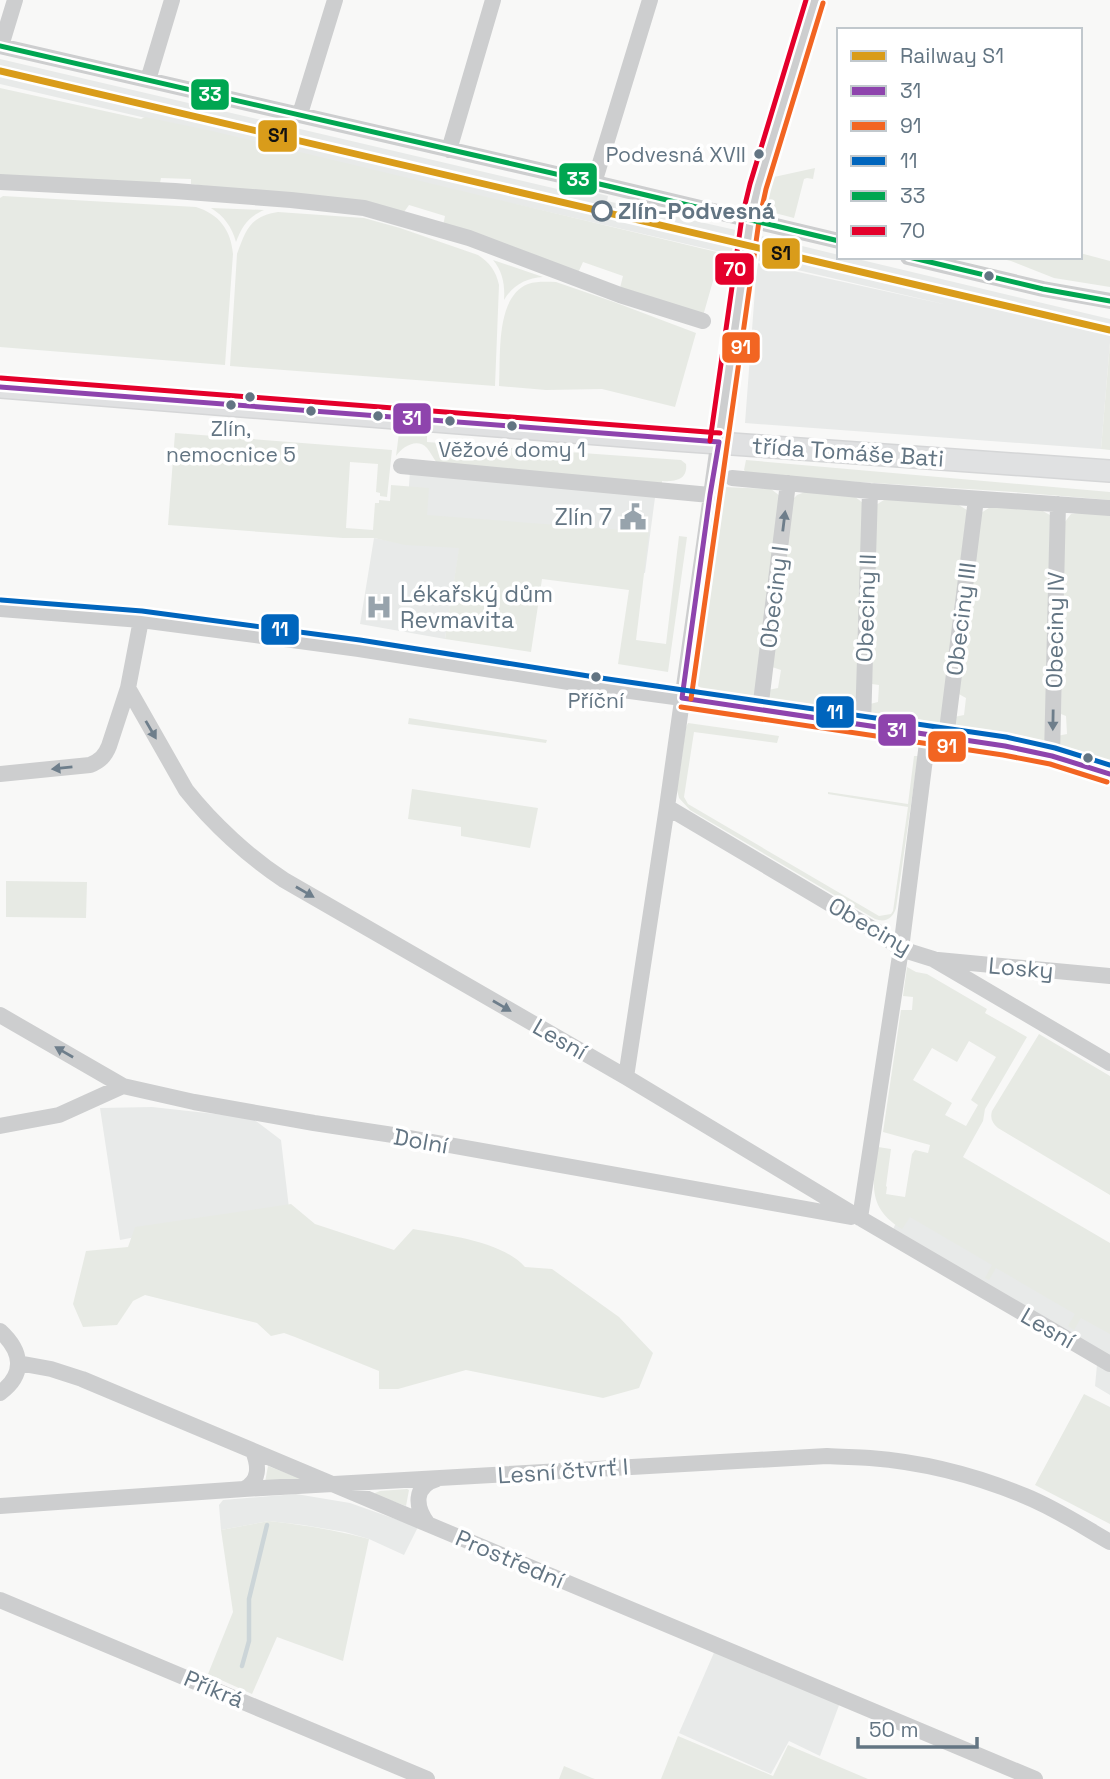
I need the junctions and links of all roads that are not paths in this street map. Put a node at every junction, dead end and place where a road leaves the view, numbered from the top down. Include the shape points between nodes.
1 (15, 0) edge
2 (172, 0) edge
3 (335, 0) edge
4 (493, 0) edge
5 (650, 0) edge
6 (815, 0) edge
7 (0, 46) edge
8 (148, 80) junction
9 (300, 114) junction
10 (449, 150) junction
11 (0, 182) edge
12 (594, 183) junction
13 (750, 219) junction
14 (837, 241) edge
15 (916, 259) edge
16 (1110, 301) edge
17 (703, 321) dead end
18 (0, 387) edge
19 (719, 442) junction
20 (401, 466) dead end
21 (1110, 471) edge
22 (732, 478) dead end
23 (788, 484) junction
24 (870, 491) junction
25 (710, 495) junction
26 (976, 499) junction
27 (1058, 505) junction
28 (1110, 508) edge
29 (0, 609) edge
30 (141, 620) junction
31 (128, 688) junction
32 (682, 698) junction
33 (760, 710) junction
34 (863, 725) junction
35 (928, 735) junction
36 (946, 738) junction
37 (1052, 756) junction
38 (0, 774) edge
39 (1110, 774) edge
40 (667, 807) junction
41 (901, 949) junction
42 (933, 959) junction
43 (1110, 976) edge
44 (0, 1015) edge
45 (1110, 1063) edge
46 (626, 1077) junction
47 (123, 1086) junction
48 (0, 1126) edge
49 (860, 1218) junction
50 (0, 1331) edge
51 (18, 1363) junction
52 (1110, 1364) edge
53 (0, 1393) edge
54 (253, 1451) junction
55 (438, 1479) junction
56 (331, 1484) junction
57 (244, 1489) junction
58 (0, 1506) edge
59 (428, 1524) junction
60 (1110, 1542) edge
61 (0, 1600) edge
62 (427, 1779) edge
63 (1035, 1779) edge

1 - 7 street
2 - 8 street
3 - 9 street
4 - 10 street
5 - 12 street
6 - 13 street
7 - 8 street
8 - 9 street
9 - 10 street
10 - 12 street
11 - 17 street via 364,208 469,238
12 - 13 street
13 - 14 street
13 - 19 street
15 - 16 street
18 - 19 main road, třída Tomáše Bati
19 - 21 main road, třída Tomáše Bati
19 - 25 street
20 - 25 street
22 - 23 street
23 - 24 street
33 -> 23 street, Obeciny I
24 - 26 street
24 - 34 street, Obeciny II
25 - 32 street
26 - 27 street
26 - 36 street, Obeciny III
27 - 28 street
27 -> 37 street, Obeciny IV
29 - 30 street
30 - 31 street
30 - 32 street
31 -> 38 street via 109,746 98,762
31 -> 46 street, Lesní via 186,790 260,864
32 - 33 street
32 - 40 street
33 - 34 street
34 - 35 street
35 - 36 street
35 - 41 street
36 - 37 street
37 - 39 street
40 - 41 street, Obeciny
40 - 46 street
41 - 42 street, Obeciny
41 - 49 street
42 - 43 street, Losky
42 - 45 street, Obeciny
47 -> 44 street, Dolní
46 - 49 street, Lesní
47 - 48 street via 59,1115
47 - 49 street, Dolní
49 - 52 street, Lesní
50 - 51 street via 13,1344
51 - 53 street via 14,1377
51 - 54 street, Prostřední via 82,1379
54 - 56 street, Prostřední
54 - 57 street via 256,1478
55 - 56 street, Lesní čtvrť I
55 - 59 street via 426,1484 419,1497
55 - 60 street, Lesní čtvrť I via 776,1458 871,1458 930,1467 997,1486 1042,1504
56 - 57 street, Lesní čtvrť I
56 - 59 street, Prostřední
57 - 58 street, Lesní čtvrť I
59 - 63 street, Prostřední
61 - 62 street, Příkrá

